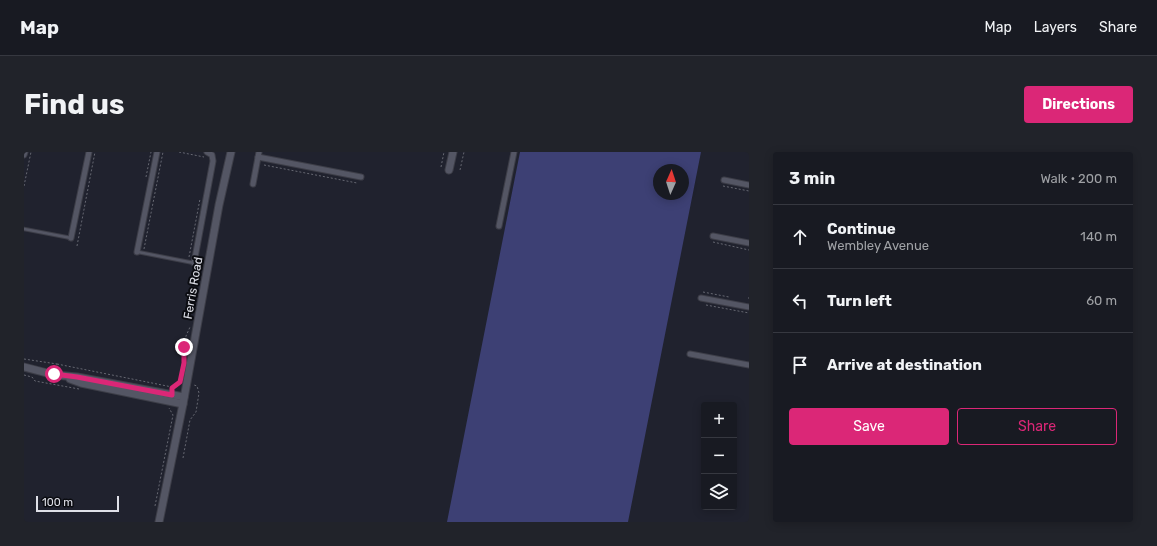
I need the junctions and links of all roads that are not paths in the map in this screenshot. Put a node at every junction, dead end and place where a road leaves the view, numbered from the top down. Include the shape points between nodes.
1 (89, 152) edge
2 (157, 152) edge
3 (231, 152) edge
4 (453, 152) edge
5 (514, 152) edge
6 (259, 154) edge
7 (206, 155) edge
8 (450, 170) dead end
9 (361, 177) dead end
10 (724, 180) dead end
11 (253, 184) dead end
12 (749, 185) edge
13 (499, 226) dead end
14 (24, 229) edge
15 (713, 236) dead end
16 (71, 238) joint
17 (749, 243) edge
18 (137, 252) joint
19 (191, 262) joint
20 (701, 298) dead end
21 (749, 307) edge
22 (690, 354) dead end
23 (749, 365) edge
24 (24, 367) edge
25 (184, 401) junction
26 (159, 522) edge

1 - 16 street
2 - 18 street
3 - 25 street, Ferris Road
4 - 8 street
5 - 13 street
6 - 9 street
6 - 11 street
7 - 19 street via 211,154 213,161
10 - 12 street
14 - 16 lane
15 - 17 street
18 - 19 lane
20 - 21 street
22 - 23 street
24 - 25 street via 81,383 172,394
25 - 26 street, Ferris Road

